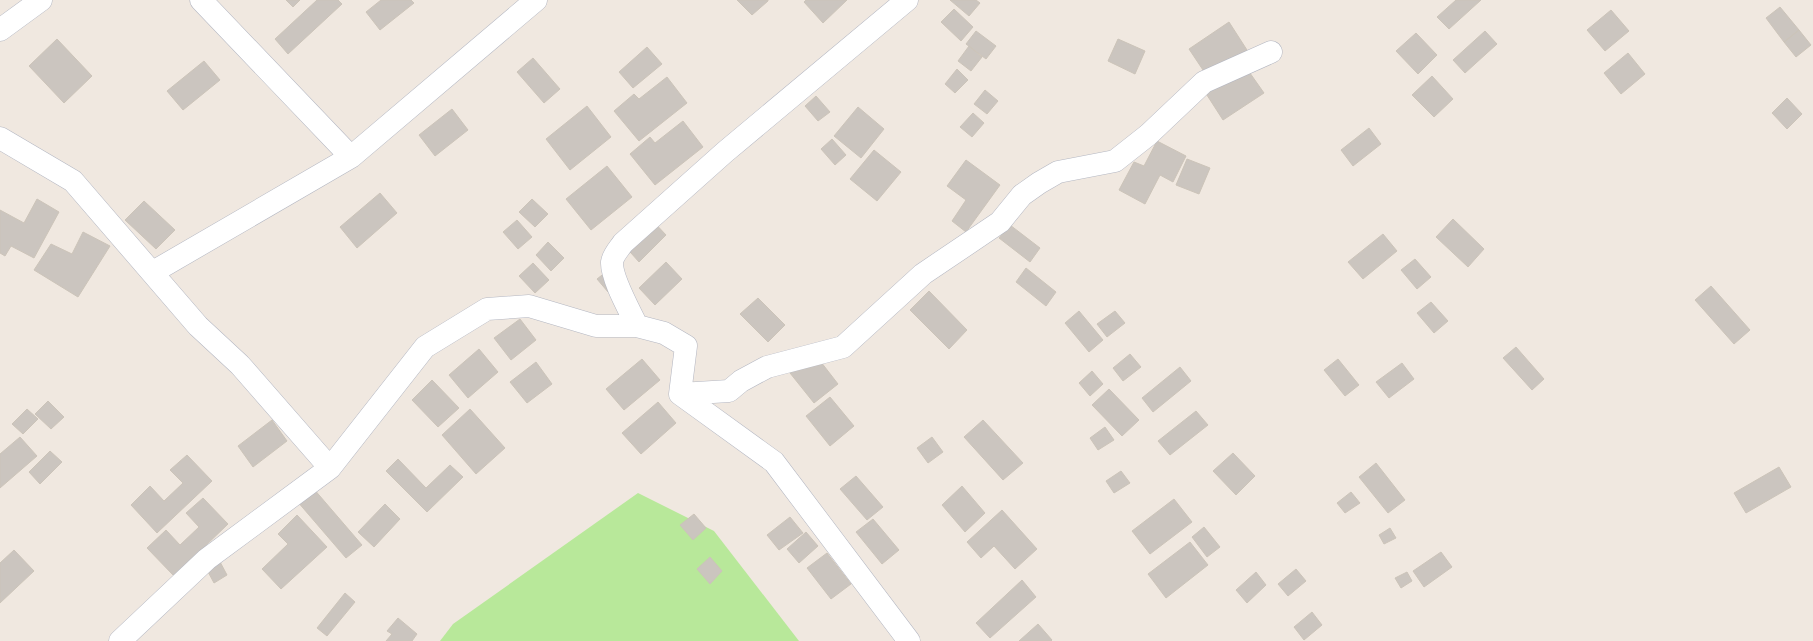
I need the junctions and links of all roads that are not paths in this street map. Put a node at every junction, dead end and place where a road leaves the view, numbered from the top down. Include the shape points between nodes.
1 (40, 0) edge
2 (201, 0) edge
3 (536, 0) edge
4 (907, 0) edge
5 (0, 30) edge
6 (1271, 52) dead end
7 (0, 138) edge
8 (351, 157) junction
9 (153, 272) junction
10 (637, 326) junction
11 (680, 394) junction
12 (330, 468) junction
13 (120, 641) edge
14 (909, 641) edge

1 - 5 street
2 - 8 street
3 - 8 street
4 - 10 street via 725,152 623,243 614,255 613,271
6 - 11 street via 1204,82 1148,135 1115,161 1058,172 1039,183 1022,195 1000,222 923,274 843,347 767,367 741,381 729,391
7 - 9 street via 73,182
8 - 9 street
9 - 12 street via 198,326 240,365
10 - 11 street via 664,333 686,346
10 - 12 street via 596,326 529,306 487,310 425,347
11 - 14 street via 774,462
12 - 13 street via 207,559

